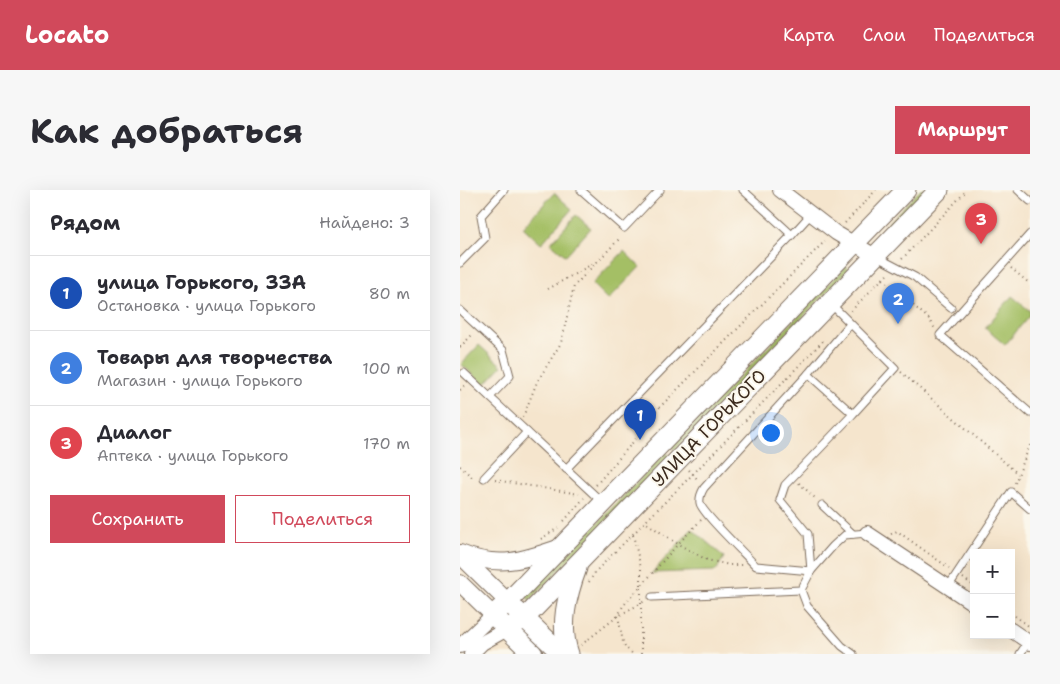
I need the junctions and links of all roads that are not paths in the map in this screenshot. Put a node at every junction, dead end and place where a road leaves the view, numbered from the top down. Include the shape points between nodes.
1 (504, 190) edge
2 (581, 190) edge
3 (660, 190) edge
4 (743, 190) edge
5 (780, 190) edge
6 (906, 190) edge
7 (939, 190) edge
8 (1018, 190) edge
9 (1030, 201) edge
10 (811, 214) junction
11 (1030, 234) edge
12 (792, 235) junction
13 (854, 244) junction
14 (875, 256) junction
15 (460, 263) edge
16 (830, 303) junction
17 (951, 308) dead end
18 (460, 310) edge
19 (847, 321) junction
20 (464, 373) dead end
21 (808, 374) junction
22 (490, 397) junction
23 (1030, 413) edge
24 (853, 414) junction
25 (527, 432) junction
26 (566, 468) junction
27 (481, 477) road end
28 (597, 498) junction
29 (822, 505) road end
30 (1030, 509) edge
31 (853, 534) junction
32 (872, 536) joint
33 (561, 547) junction
34 (460, 554) edge
35 (579, 563) junction
36 (811, 571) junction
37 (460, 583) edge
38 (948, 587) junction
39 (801, 590) junction
40 (652, 597) road end
41 (970, 601) edge
42 (508, 602) junction
43 (493, 615) junction
44 (525, 618) junction
45 (507, 628) junction
46 (1015, 633) edge
47 (1029, 643) edge
48 (460, 646) edge
49 (574, 647) edge
50 (471, 654) edge
51 (533, 654) edge
52 (562, 654) edge
53 (853, 654) edge
54 (1020, 654) edge

1 - 15 lane via 481,216 485,238
2 - 3 lane via 624,228
4 - 12 lane
5 - 10 street
6 - 13 main road, УЛИЦА ГОРЬКОГО
7 - 14 main road, УЛИЦА ГОРЬКОГО
8 - 9 lane
10 - 12 lane
10 - 13 street
11 - 23 lane via 940,335
12 - 26 lane
13 - 14 street
13 - 28 main road, УЛИЦА ГОРЬКОГО
14 - 16 main road, УЛИЦА ГОРЬКОГО
14 - 17 lane via 915,277
16 - 19 lane
16 - 35 main road, УЛИЦА ГОРЬКОГО
18 - 22 lane via 502,350 510,376
19 - 21 lane
19 - 24 lane via 895,368
20 - 22 lane
21 - 24 lane
21 - 36 lane via 704,488 700,505 756,566
22 - 25 lane
24 - 36 lane via 786,485 780,500 808,534
25 - 26 lane
25 - 27 lane
26 - 28 lane
28 - 33 main road, УЛИЦА ГОРЬКОГО
29 - 31 lane
30 - 38 lane via 1011,492
31 - 32 lane
31 - 36 lane via 845,535 832,546
32 - 38 street
33 - 34 street via 508,562
33 - 42 main road, УЛИЦА ГОРЬКОГО
34 - 42 street
35 - 44 main road, УЛИЦА ГОРЬКОГО
35 - 49 main road via 570,587 564,624 565,642
36 - 39 lane
37 - 43 street
38 - 41 street
39 - 40 lane
39 - 53 lane via 807,606
42 - 43 main road, УЛИЦА ГОРЬКОГО
42 - 44 main road
43 - 45 main road
43 - 48 street, УЛИЦА ГОРЬКОГО
44 - 45 main road, УЛИЦА ГОРЬКОГО
44 - 52 main road
45 - 50 street, УЛИЦА ГОРЬКОГО
45 - 51 main road
46 - 47 street
47 - 54 lane

